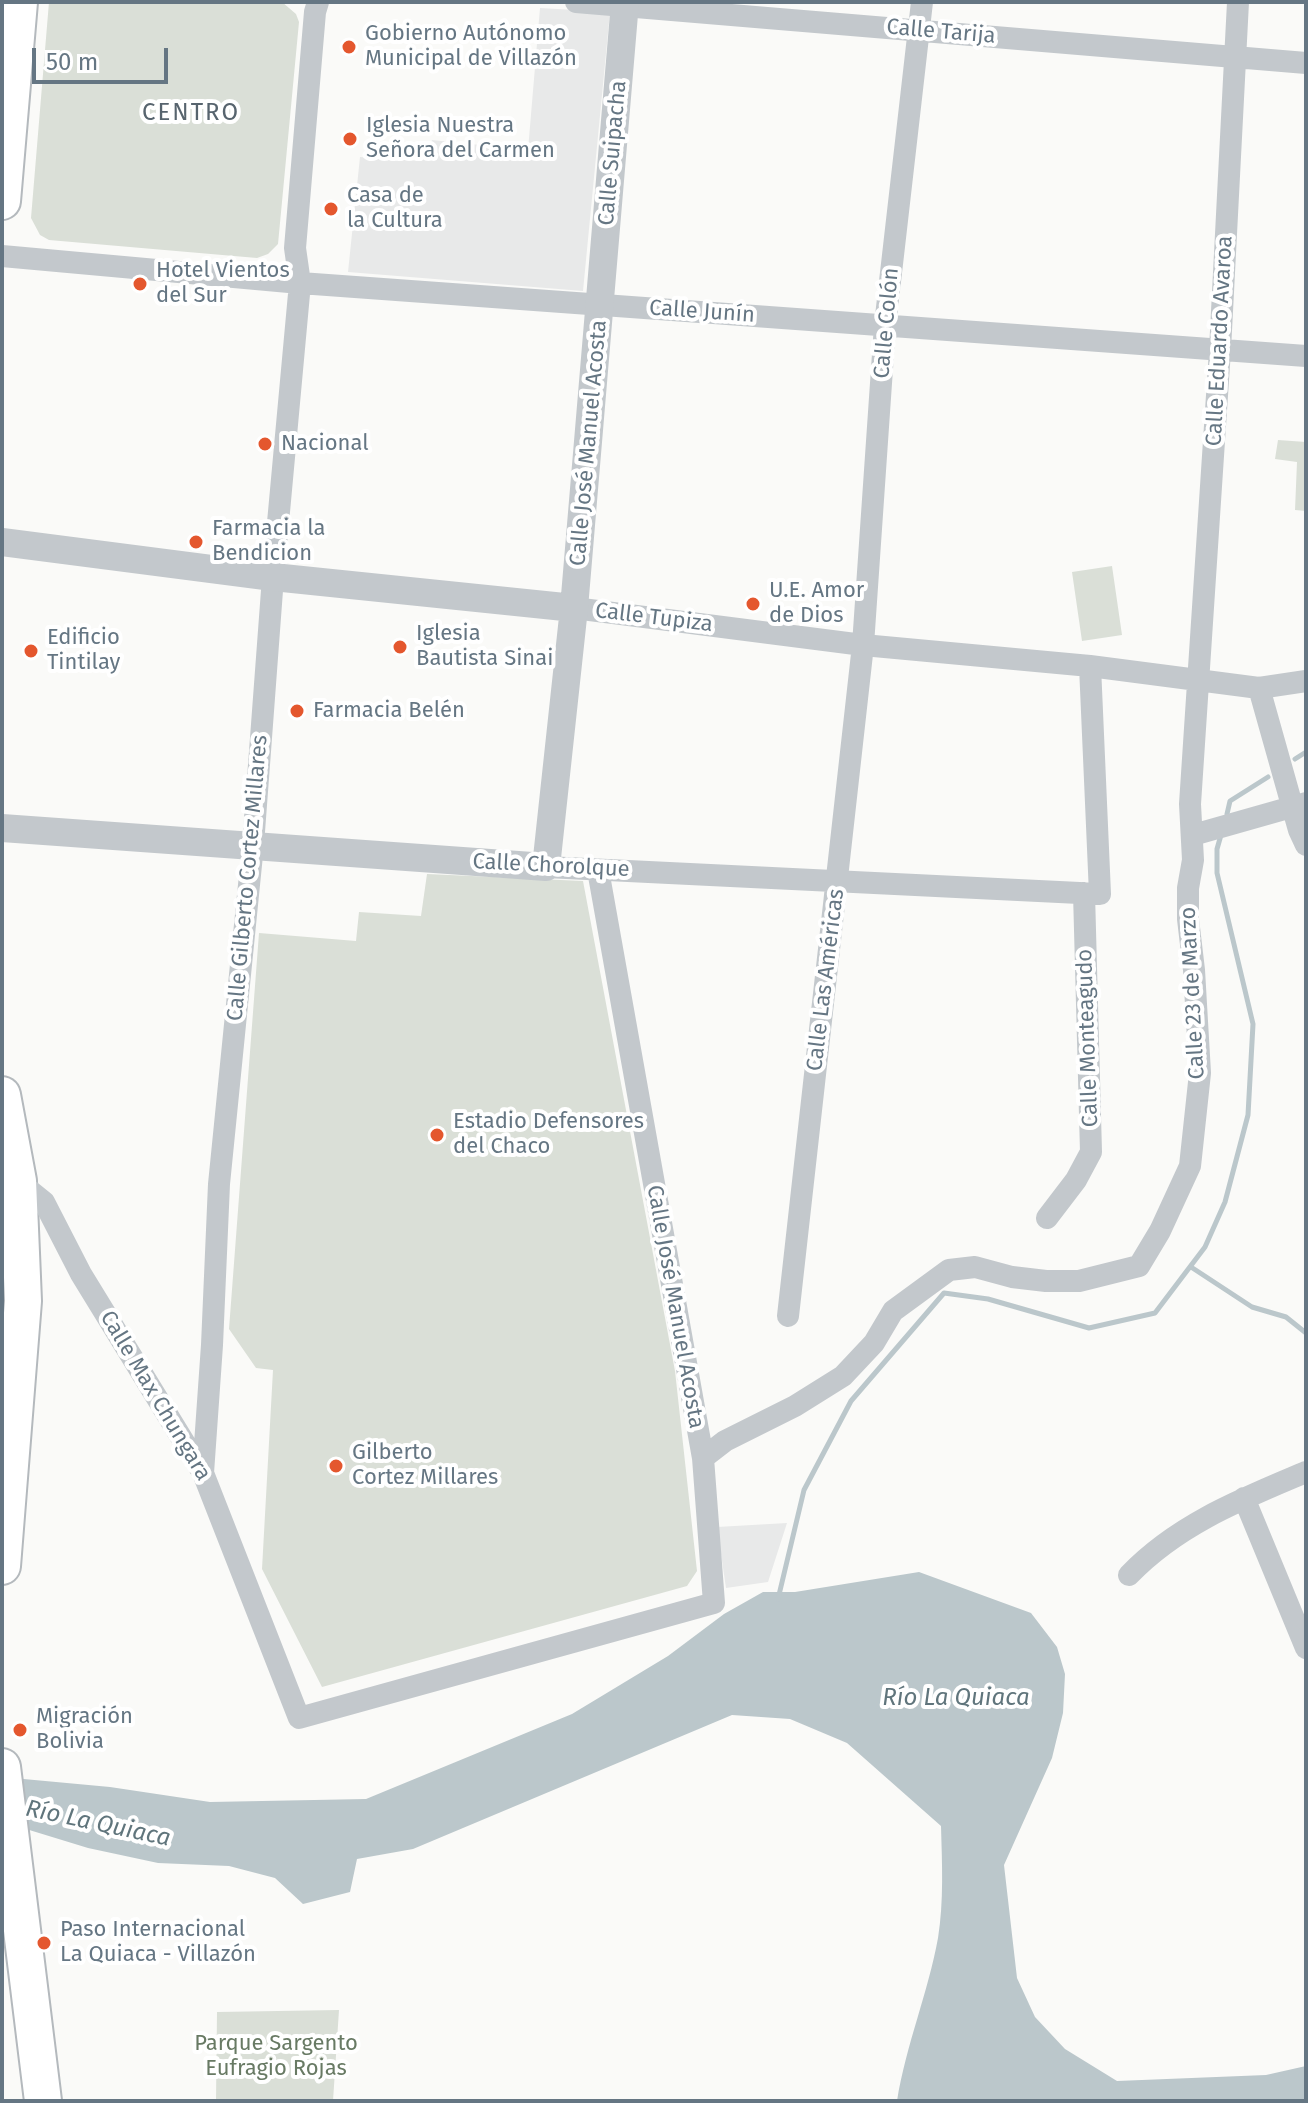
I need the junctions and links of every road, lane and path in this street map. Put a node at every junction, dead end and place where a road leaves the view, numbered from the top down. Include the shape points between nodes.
1 (19, 2) edge
2 (318, 2) edge
3 (576, 2) edge
4 (922, 2) edge
5 (1238, 2) edge
6 (625, 4) edge
7 (919, 29) junction
8 (1234, 57) junction
9 (1306, 63) edge
10 (2, 201) edge
11 (2, 256) edge
12 (300, 283) junction
13 (601, 304) junction
14 (885, 325) junction
15 (1220, 350) junction
16 (1306, 356) edge
17 (2, 542) edge
18 (273, 577) junction
19 (574, 608) junction
20 (863, 645) junction
21 (1090, 666) junction
22 (1199, 679) junction
23 (1306, 681) edge
24 (1259, 688) junction
25 (1299, 805) edge
26 (2, 828) edge
27 (1193, 835) junction
28 (253, 845) junction
29 (1306, 845) edge
30 (546, 867) junction
31 (598, 870) junction
32 (837, 881) junction
33 (1092, 894) junction
34 (2, 1095) edge
35 (18, 1181) junction
36 (1047, 1218) dead end
37 (788, 1316) dead end
38 (703, 1458) junction
39 (1306, 1472) edge
40 (203, 1473) junction
41 (1244, 1498) junction
42 (2, 1566) edge
43 (1129, 1575) dead end
44 (1306, 1648) edge
45 (299, 1718) joint
46 (2, 1767) edge
47 (43, 2101) edge

1 - 10 highway
2 - 12 street, Calle Gilberto Cortez Millares via 295,248
3 - 6 street, Calle Tarija
4 - 7 street, Calle Colón
5 - 8 street, Calle Eduardo Avaroa
6 - 7 street, Calle Tarija
6 - 13 street, Calle Suipacha
7 - 8 street, Calle Tarija
7 - 14 street, Calle Colón
8 - 9 street, Calle Tarija
8 - 15 street, Calle Eduardo Avaroa
11 - 12 street, Calle Junín
12 - 13 street, Calle Junín
12 - 18 street, Calle Gilberto Cortez Millares
13 - 14 street, Calle Junín
13 - 19 street, Calle José Manuel Acosta
14 - 15 street, Calle Junín
14 - 20 street, Calle Colón
15 - 16 street, Calle Junín
15 - 22 street, Calle Eduardo Avaroa
17 - 18 street, Calle Tupiza
18 - 19 street, Calle Tupiza
18 - 28 street, Calle Gilberto Cortez Millares
19 - 20 street, Calle Tupiza
19 - 30 street, Calle José Manuel Acosta
20 - 21 street, Calle Tupiza
20 - 32 street, Calle Las Américas
21 - 22 street, Calle Tupiza
21 - 33 street, Calle Monteagudo
22 - 24 street, Calle Tupiza
22 - 27 street, Calle 23 de Marzo via 1190,804
23 - 24 street, Calle Tupiza
24 - 25 street
25 - 27 street
25 - 29 street
26 - 28 street, Calle Chorolque
27 - 38 street, Calle 23 de Marzo via 1188,919 1200,1073 1190,1166 1139,1266 1079,1281 1012,1277 975,1267 949,1270 893,1311 874,1343 843,1376
28 - 30 street, Calle Chorolque
28 - 40 street, Calle Gilberto Cortez Millares via 219,1184
30 - 31 street, Calle Chorolque
31 - 32 street, Calle Chorolque
31 - 38 street, Calle José Manuel Acosta
32 - 33 street, Calle Chorolque
32 - 37 street, Calle Las Américas
33 - 36 street, Calle Monteagudo via 1091,1152
34 - 35 highway
35 - 40 street, Calle Max Chungara via 44,1202 81,1274
35 - 42 highway via 23,1301
38 - 45 street, Calle José Manuel Acosta via 714,1603
39 - 41 street
40 - 45 street, Calle Max Chungara
41 - 43 street via 1153,1550
41 - 44 street
46 - 47 highway

